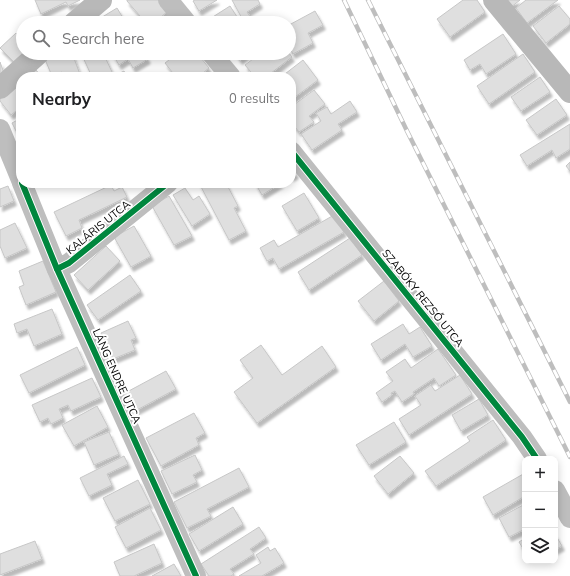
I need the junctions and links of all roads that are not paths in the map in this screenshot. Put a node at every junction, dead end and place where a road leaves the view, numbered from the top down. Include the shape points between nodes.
1 (101, 0) edge
2 (168, 0) edge
3 (494, 0) edge
4 (82, 16) edge
5 (181, 16) edge
6 (31, 60) edge
7 (217, 60) edge
8 (18, 72) edge
9 (227, 72) edge
10 (16, 74) edge
11 (0, 88) edge
12 (570, 92) edge
13 (0, 129) edge
14 (296, 157) edge
15 (16, 168) edge
16 (24, 188) edge
17 (162, 188) edge
18 (58, 269) junction
19 (535, 456) edge
20 (556, 492) edge
21 (570, 518) edge
22 (196, 576) edge

1 - 4 main road
2 - 5 street
3 - 12 main road
6 - 8 main road
7 - 9 street
10 - 11 main road
13 - 15 street
14 - 19 street, SZABÓKY REZSŐ UTCA via 522,436
16 - 18 street, LÁNG ENDRE UTCA
17 - 18 street, KALÁRIS UTCA
18 - 22 street, LÁNG ENDRE UTCA
20 - 21 street

